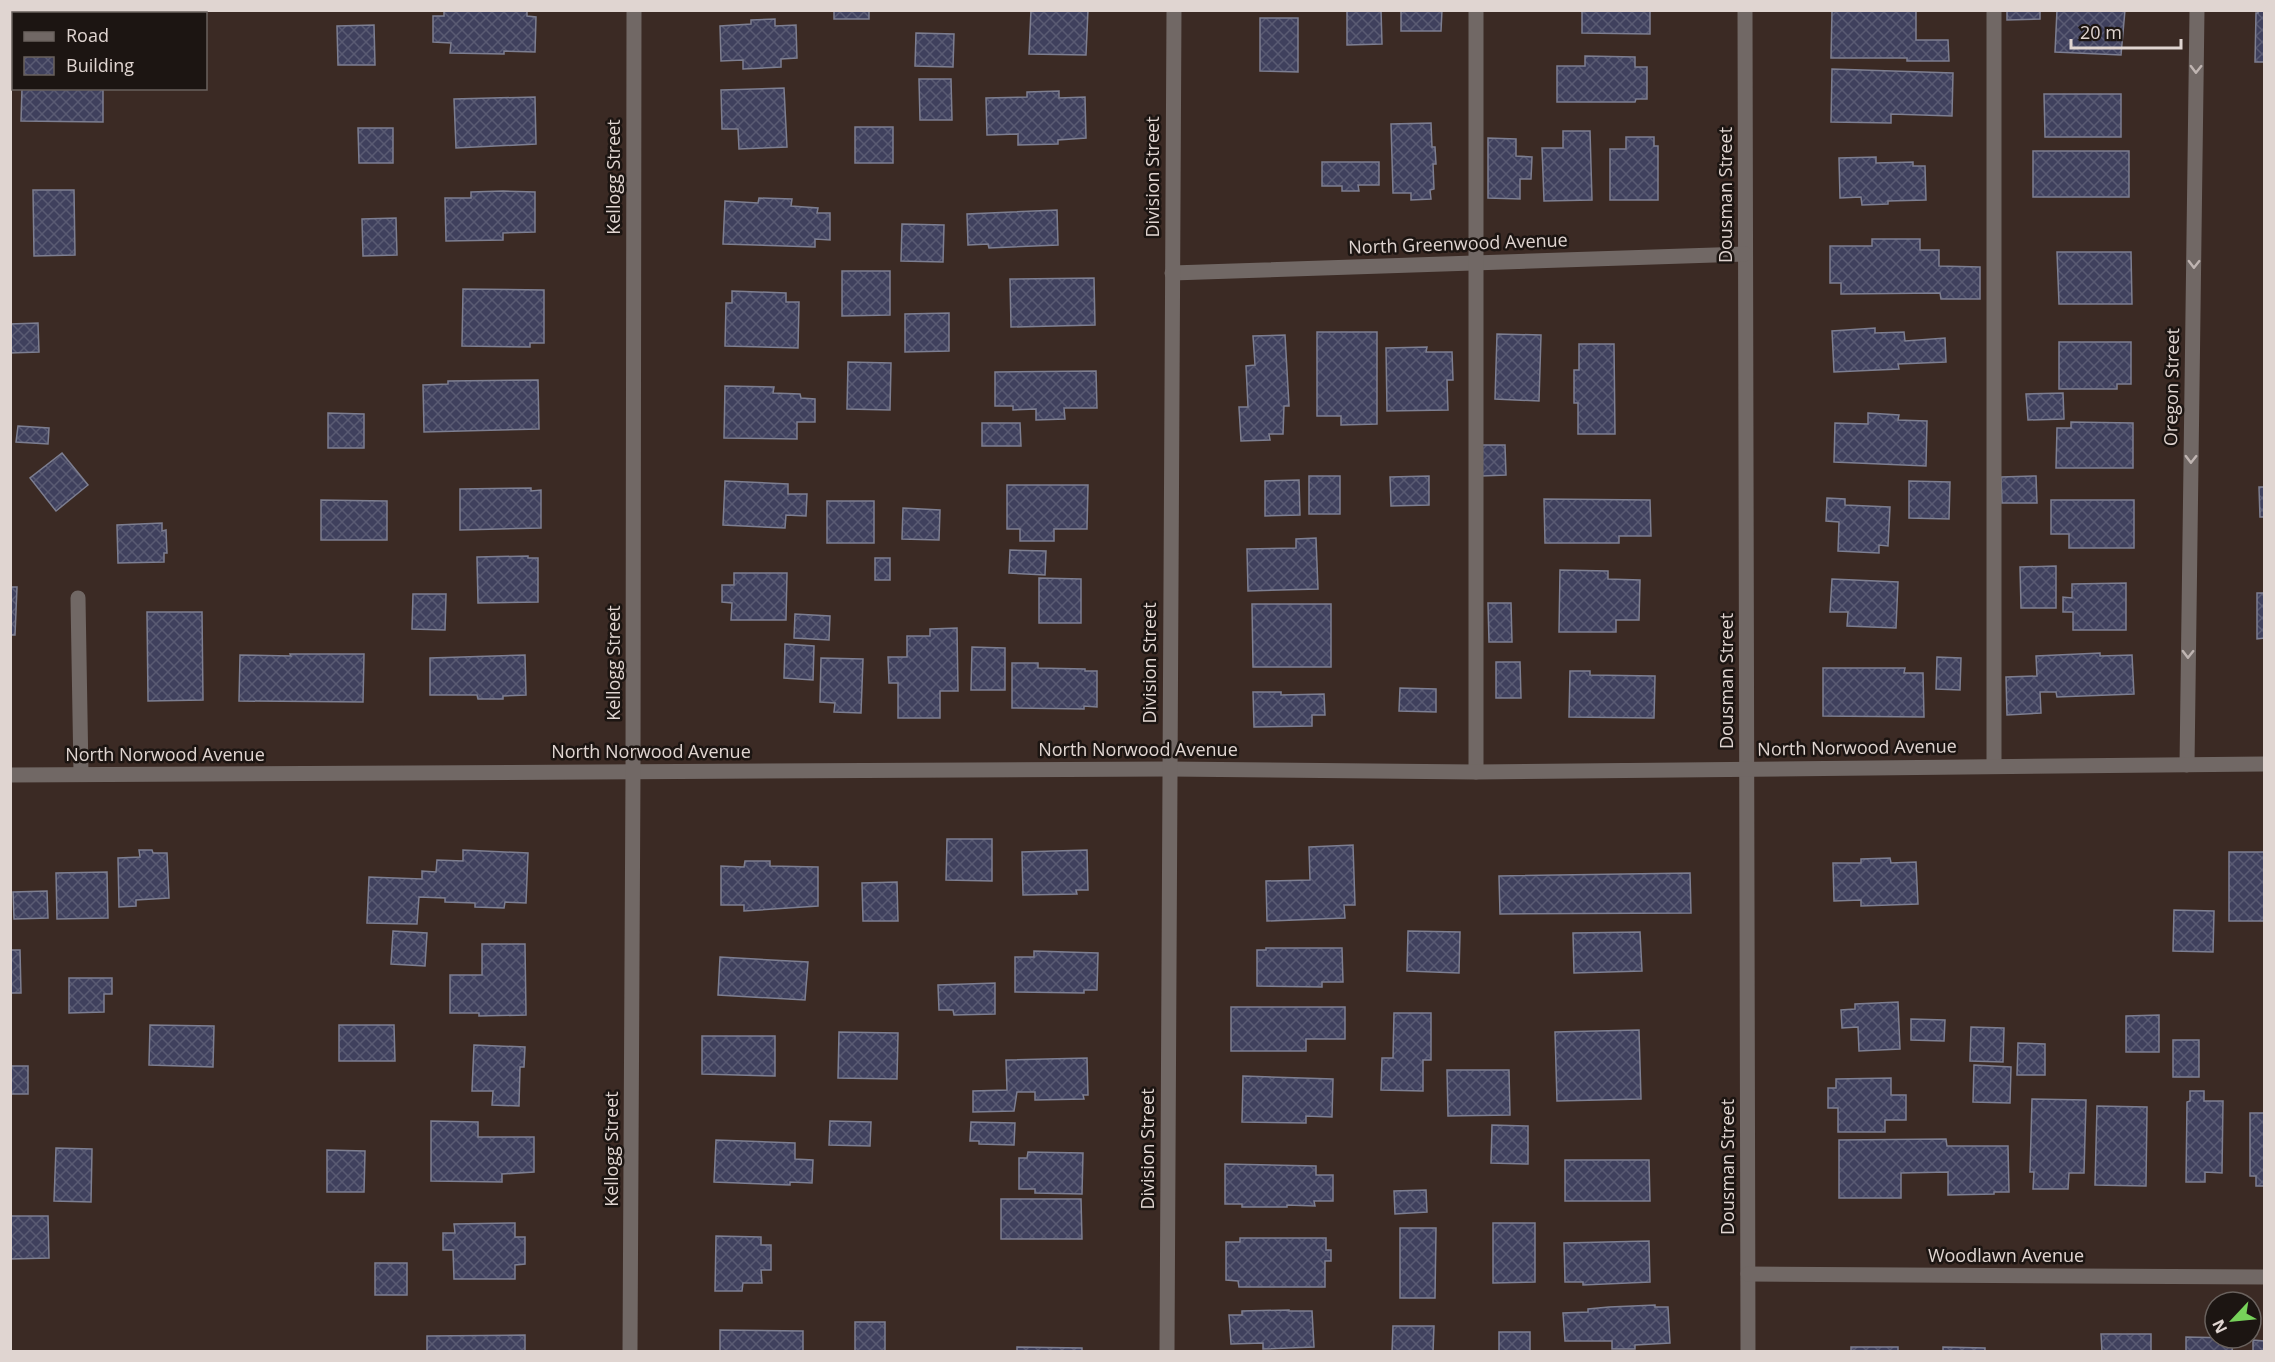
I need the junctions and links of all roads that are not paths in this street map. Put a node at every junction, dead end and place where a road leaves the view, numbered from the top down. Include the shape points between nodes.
1 (634, 10) edge
2 (1174, 10) edge
3 (1476, 10) edge
4 (1745, 10) edge
5 (1994, 10) edge
6 (2197, 10) edge
7 (1745, 254) junction
8 (1475, 263) junction
9 (1172, 273) junction
10 (78, 598) dead end
11 (2265, 764) edge
12 (2187, 765) junction
13 (1994, 766) junction
14 (1168, 769) junction
15 (1746, 769) junction
16 (633, 771) junction
17 (1476, 772) junction
18 (81, 774) junction
19 (10, 775) edge
20 (1748, 1274) junction
21 (2265, 1276) edge
22 (630, 1352) edge
23 (1167, 1352) edge
24 (1748, 1352) edge

1 - 16 street, Kellogg Street
2 - 9 street, Division Street
3 - 8 street
4 - 7 street, Dousman Street
5 - 13 street
6 -> 12 street, Oregon Street
7 - 8 street, North Greenwood Avenue
7 - 15 street, Dousman Street
8 - 9 street, North Greenwood Avenue
8 - 17 street
9 - 14 street, Division Street
10 - 18 street
11 - 12 street, North Norwood Avenue
12 - 13 street, North Norwood Avenue
13 - 15 street, North Norwood Avenue
14 - 16 street, North Norwood Avenue
14 - 17 street, North Norwood Avenue
14 - 23 street, Division Street
15 - 17 street, North Norwood Avenue
15 - 20 street, Dousman Street
16 - 18 street, North Norwood Avenue
16 - 22 street, Kellogg Street
18 - 19 street, North Norwood Avenue
20 - 21 street, Woodlawn Avenue
20 - 24 street, Dousman Street

